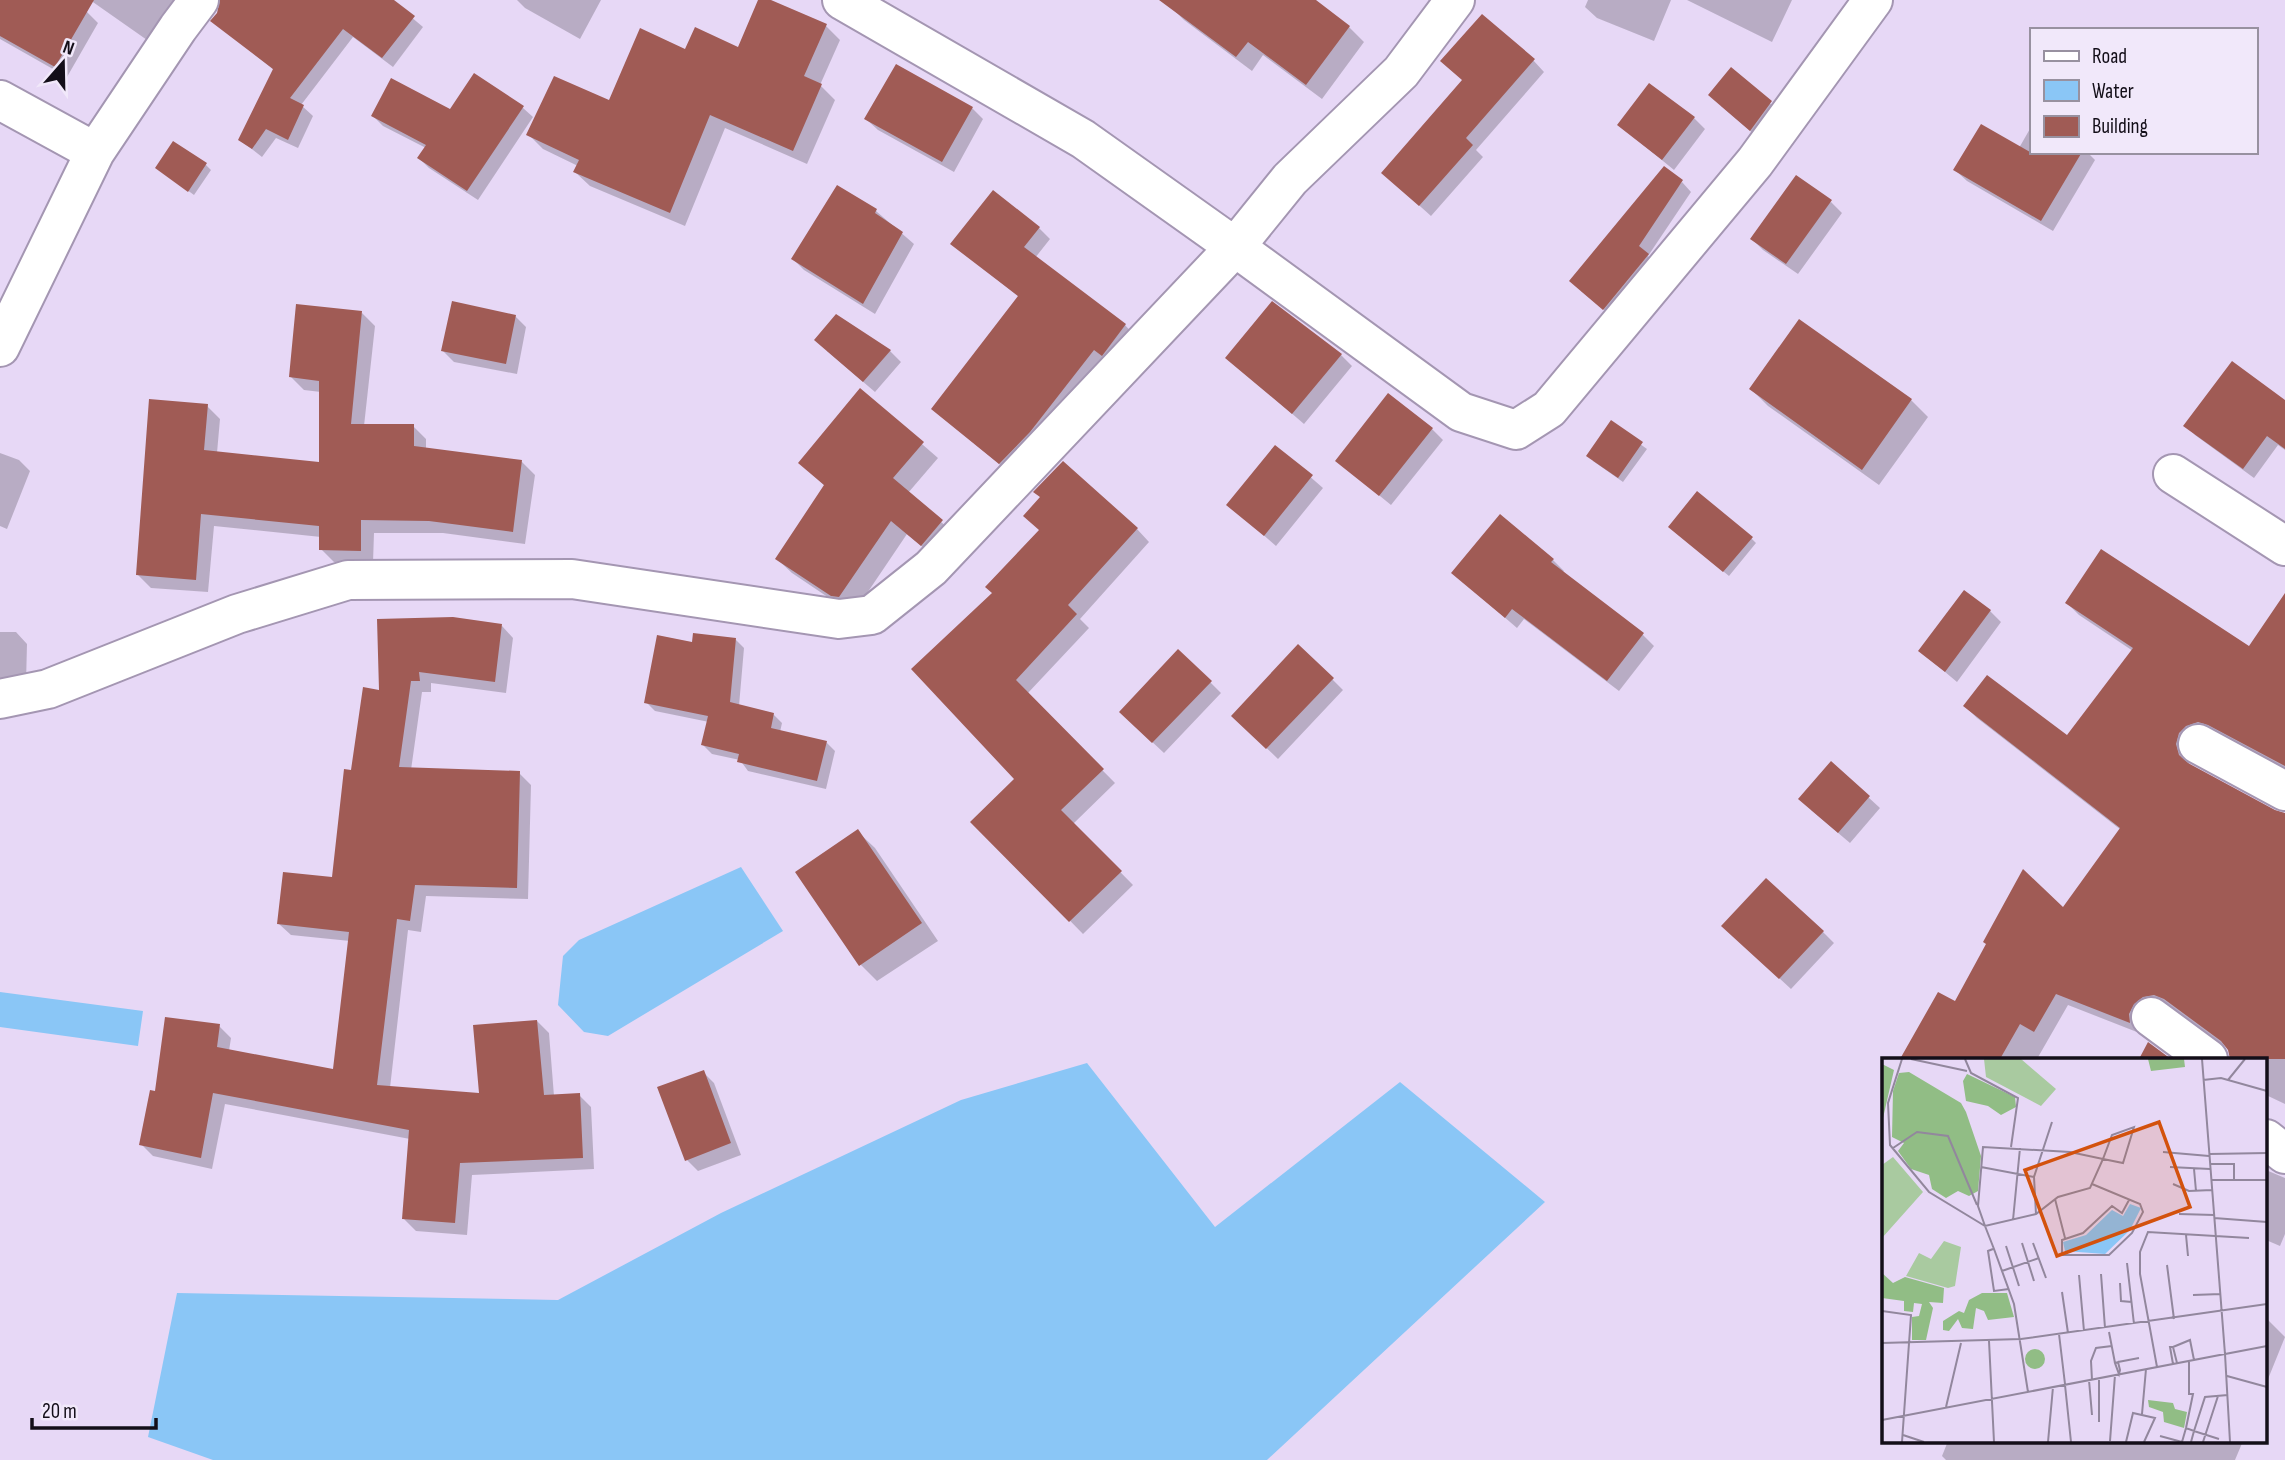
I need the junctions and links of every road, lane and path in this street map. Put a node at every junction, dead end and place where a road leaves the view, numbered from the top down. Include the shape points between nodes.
1 (199, 0) edge
2 (842, 0) edge
3 (1455, 0) edge
4 (1872, 0) edge
5 (0, 100) edge
6 (95, 152) junction
7 (1235, 247) junction
8 (0, 346) edge
9 (2173, 474) dead end
10 (2285, 546) edge
11 (0, 699) edge
12 (2198, 744) dead end
13 (2285, 791) edge
14 (2151, 1017) dead end
15 (2207, 1058) edge
16 (2268, 1141) edge
17 (2285, 1154) edge

1 - 6 street
2 - 7 street via 1083,139
3 - 7 street via 1401,72 1290,179
4 - 7 street via 1755,162 1549,409 1516,430 1461,412
5 - 6 street
6 - 8 street
7 - 11 street via 931,568 873,615 839,619 572,579 348,580 237,614 47,688
9 - 10 street
12 - 13 street
14 - 15 street
16 - 17 street

